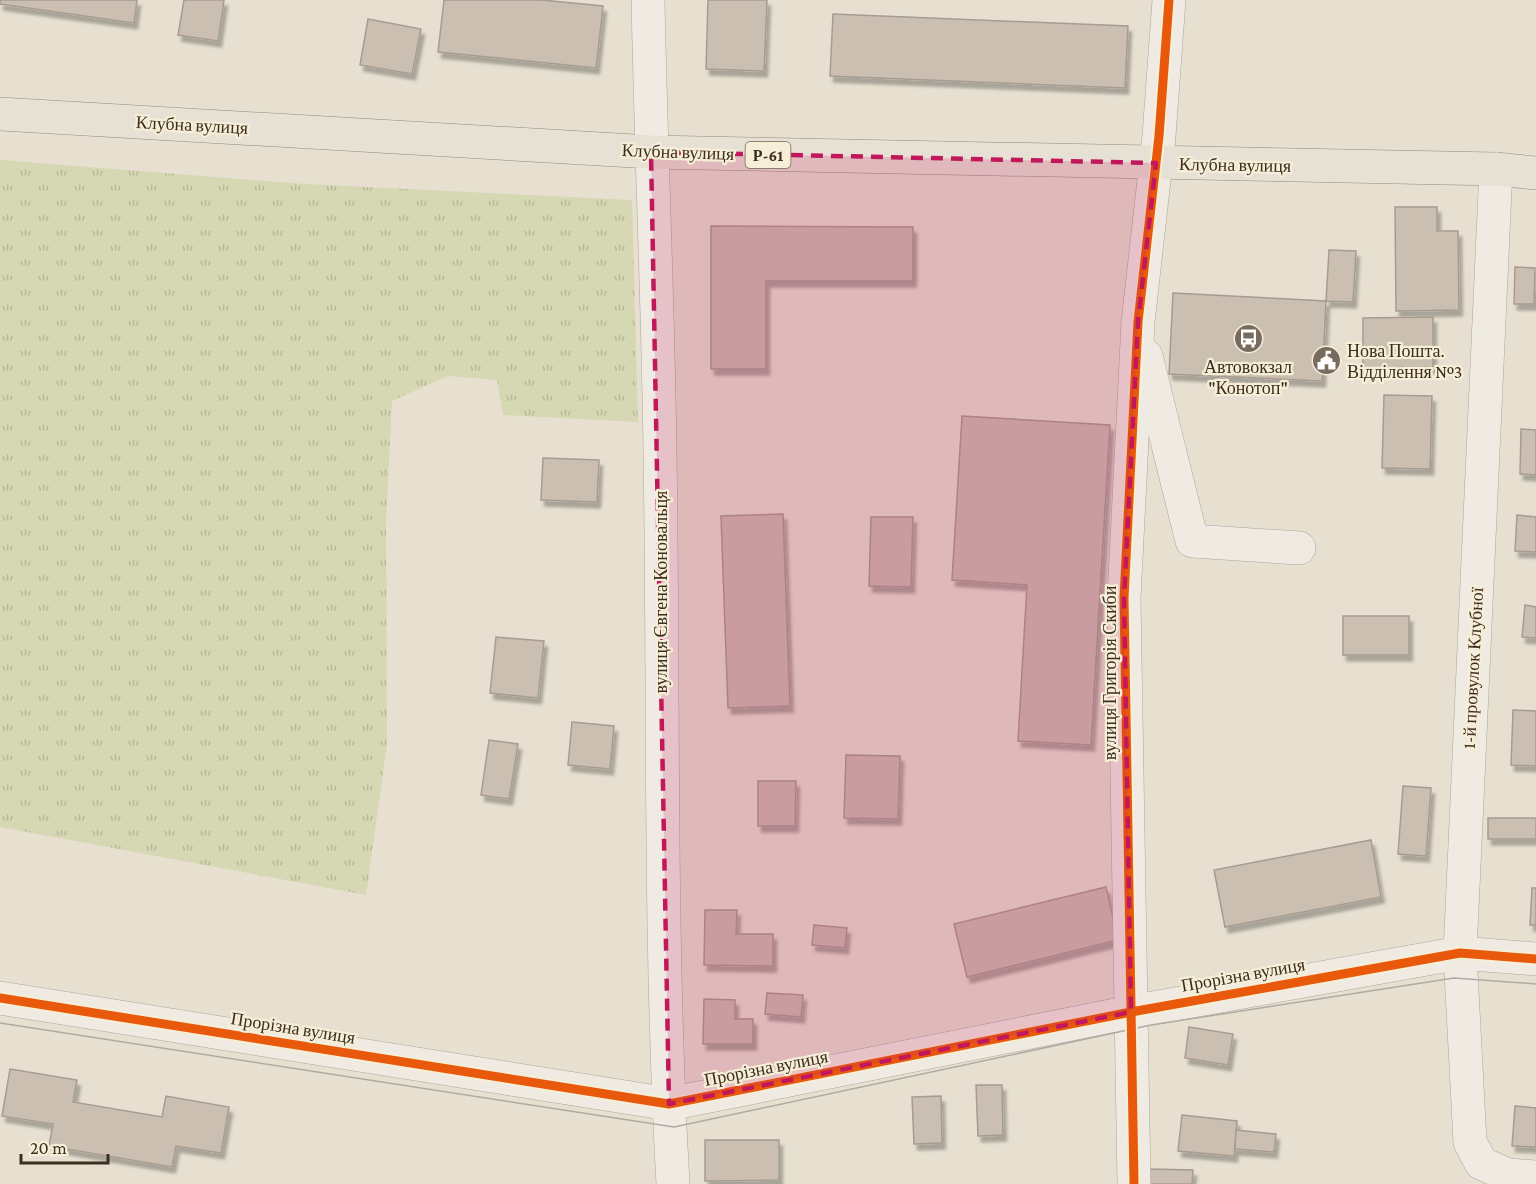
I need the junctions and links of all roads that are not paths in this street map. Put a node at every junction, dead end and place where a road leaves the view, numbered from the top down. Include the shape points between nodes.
1 (648, 0) edge
2 (1169, 0) edge
3 (0, 114) edge
4 (651, 152) junction
5 (1156, 163) junction
6 (1496, 169) junction
7 (1536, 173) edge
8 (1137, 322) junction
9 (1299, 548) dead end
10 (1460, 952) junction
11 (1536, 959) edge
12 (0, 998) edge
13 (1131, 1012) junction
14 (669, 1104) junction
15 (1536, 1177) edge
16 (673, 1184) edge
17 (1134, 1184) edge

1 - 4 street, вулиця Євгена Коновальця
2 - 5 street, вулиця Григорія Скиби
3 - 4 main road, Клубна вулиця / Р-61
4 - 5 main road, Клубна вулиця / Р-61
4 - 14 street, вулиця Євгена Коновальця via 660,452
5 - 6 main road, Клубна вулиця / Р-61
5 - 8 street, вулиця Григорія Скиби
6 - 7 main road, Клубна вулиця / Р-61
6 - 10 street, 1-й провулок Клубної
8 - 9 street via 1192,541
8 - 13 street, вулиця Григорія Скиби via 1124,598
10 - 11 street, Прорізна вулиця
10 - 13 street, Прорізна вулиця
10 - 15 street, 1-й провулок Клубної via 1470,1142 1481,1163 1508,1175
12 - 14 street, Прорізна вулиця
13 - 14 street, Прорізна вулиця
13 - 17 street, вулиця Григорія Скиби
14 - 16 street, вулиця Євгена Коновальця

